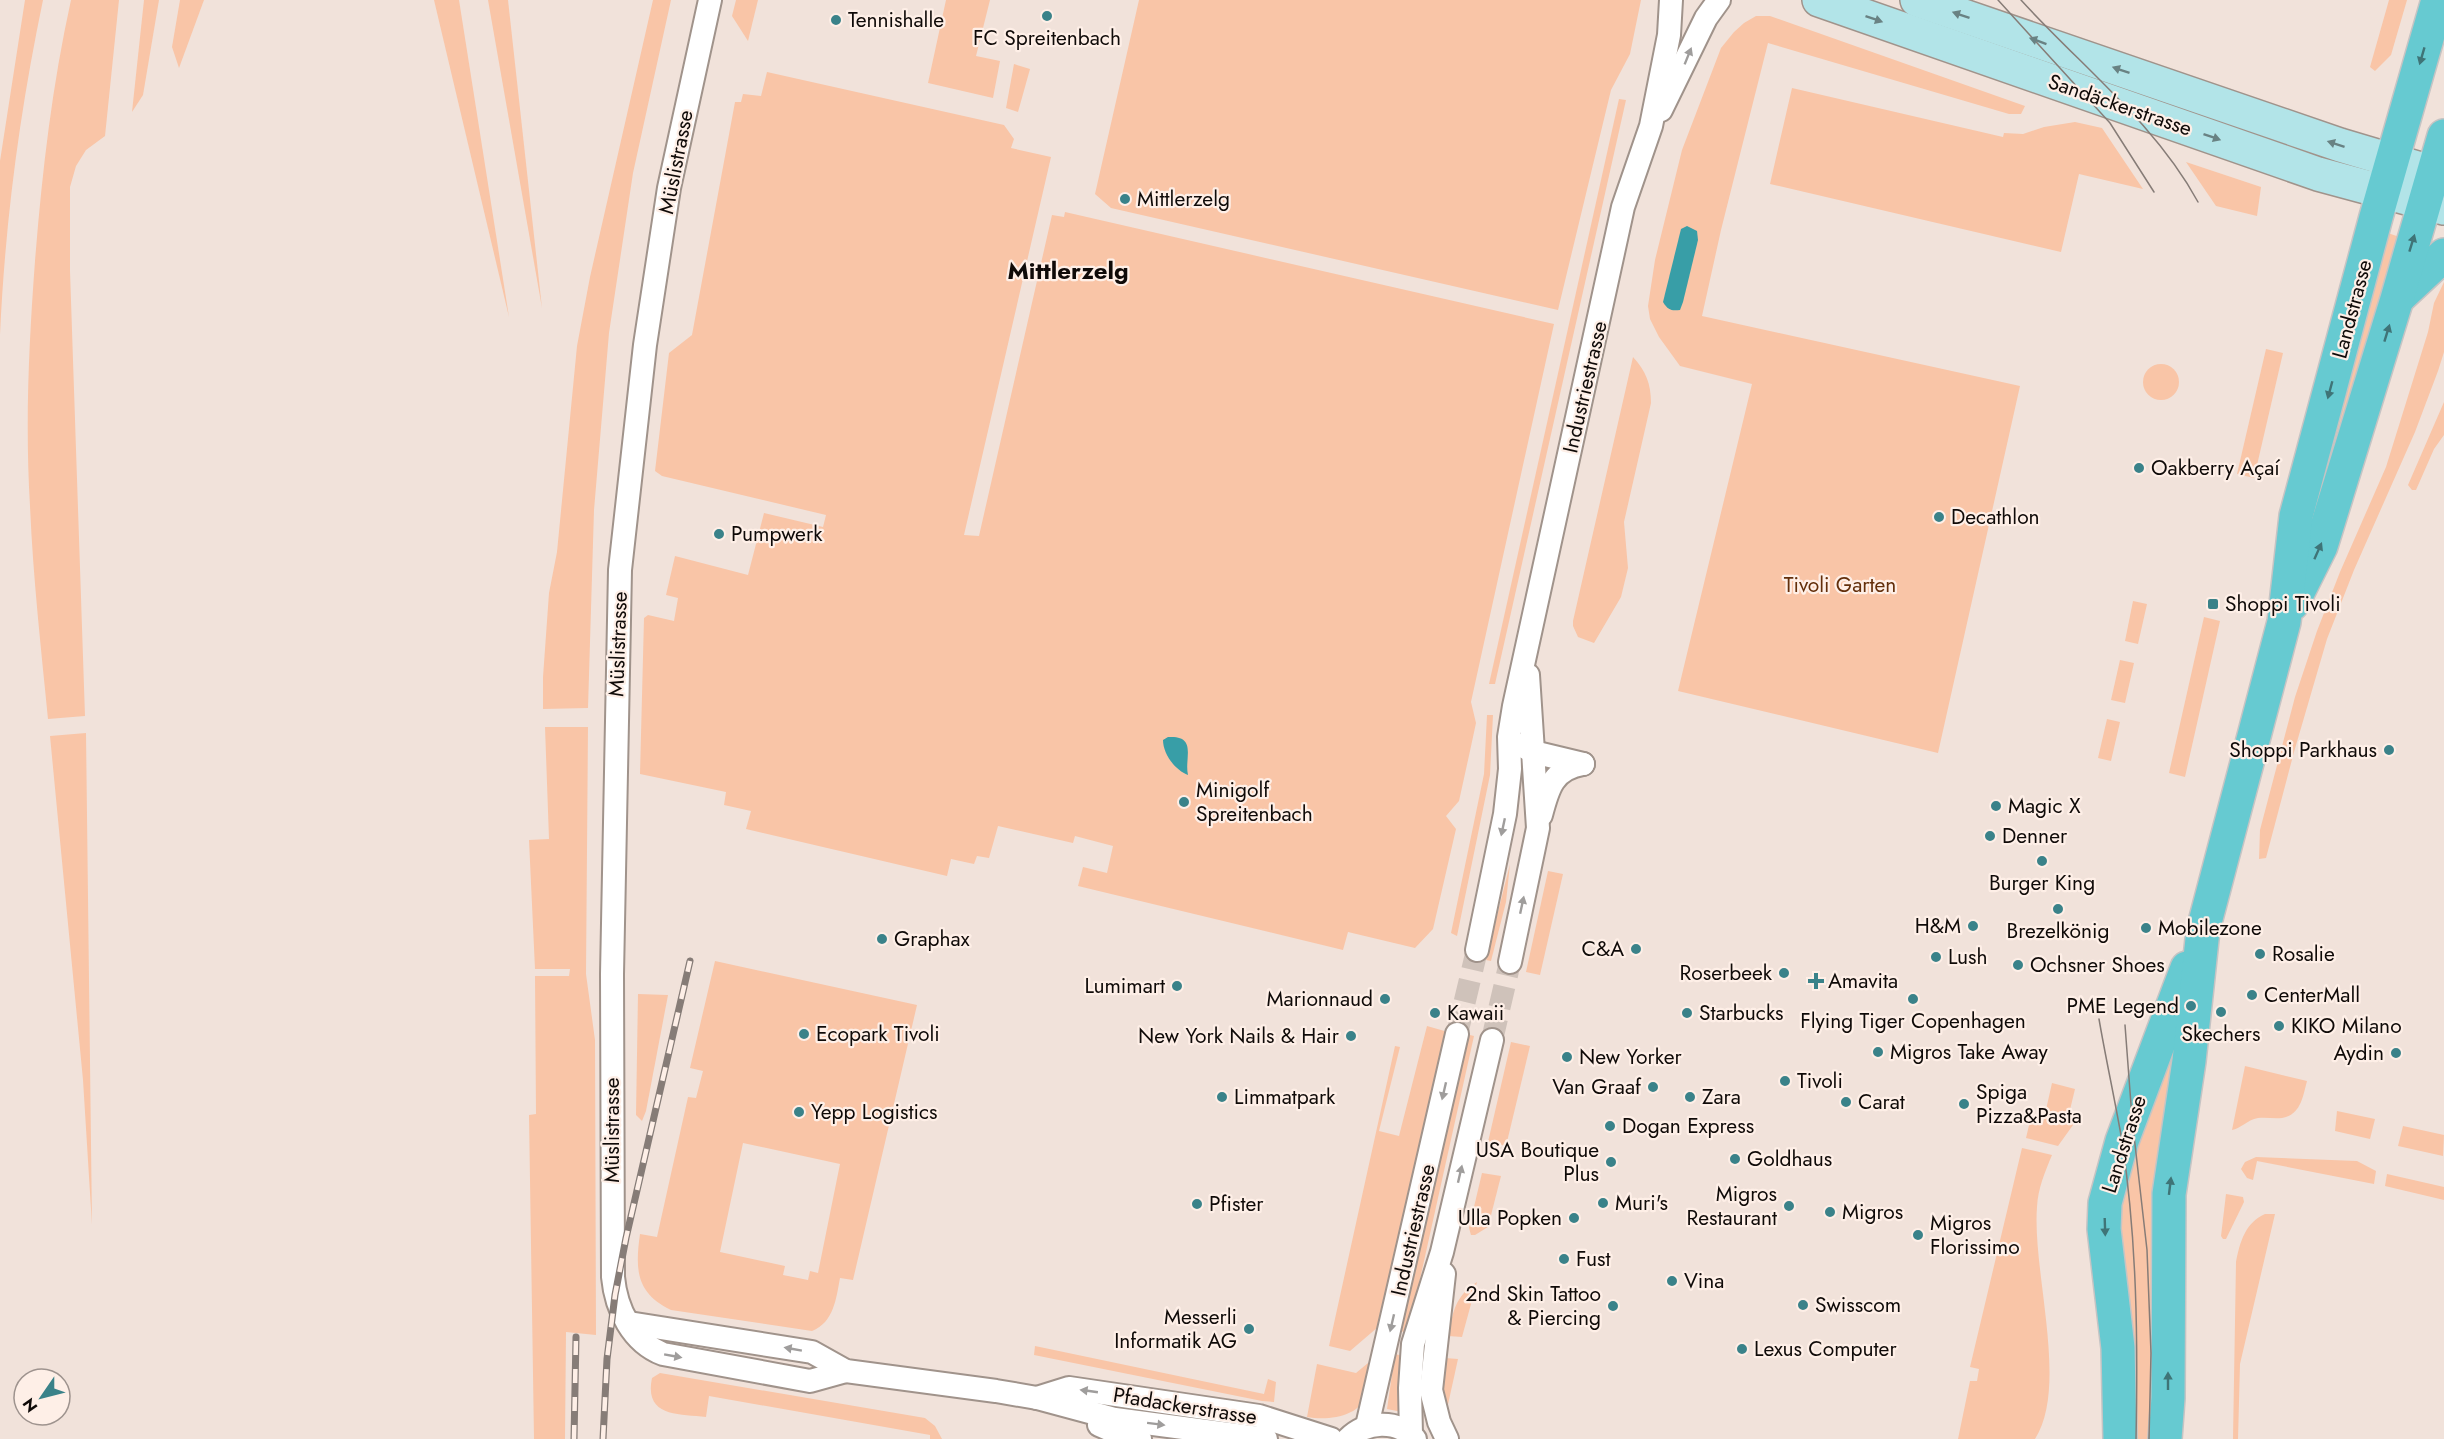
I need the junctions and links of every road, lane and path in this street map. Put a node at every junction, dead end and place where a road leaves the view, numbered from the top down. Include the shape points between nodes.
1 (710, 0) edge
2 (1671, 0) edge
3 (1719, 0) edge
4 (1819, 0) edge
5 (1917, 0) edge
6 (2438, 0) edge
7 (2072, 53) junction
8 (2022, 71) junction
9 (1651, 126) junction
10 (2444, 136) edge
11 (2392, 160) junction
12 (2436, 190) edge
13 (2384, 191) junction
14 (2444, 255) edge
15 (2397, 299) junction
16 (2283, 622) junction
17 (1522, 700) junction
18 (1533, 752) junction
19 (1583, 764) junction
20 (1510, 769) junction
21 (1538, 828) junction
22 (2203, 930) junction
23 (1477, 950) tunnel mouth
24 (1510, 962) tunnel mouth
25 (1457, 1034) tunnel mouth
26 (1492, 1041) tunnel mouth
27 (1442, 1252) junction
28 (615, 1295) joint
29 (1037, 1398) junction
30 (1367, 1426) junction
31 (1443, 1431) edge
32 (1413, 1437) edge
33 (1140, 1439) edge
34 (1266, 1439) edge
35 (1331, 1439) edge
36 (1348, 1439) edge
37 (2120, 1439) edge
38 (2166, 1439) edge

1 - 28 street, Müslistrasse via 669,188 645,345 621,570 612,974
2 - 9 street, Industriestrasse via 1669,35
9 -> 3 street, Industriestrasse
4 -> 8 street, Sandäckerstrasse
7 -> 5 street, Sandäckerstrasse
6 -> 11 main road, Landstrasse
7 - 8 street via 2051,69
11 -> 7 street, Sandäckerstrasse
8 -> 13 street, Sandäckerstrasse via 2318,174
9 - 17 street, Industriestrasse via 1623,207 1526,650
10 - 12 main road, Landstrasse
11 - 12 street, Sandäckerstrasse
11 - 13 main road, Landstrasse
12 - 13 street, Sandäckerstrasse
15 -> 12 main road, Landstrasse
13 -> 16 main road, Landstrasse via 2296,516
14 - 15 main road
16 -> 15 main road, Landstrasse via 2321,546
16 - 22 main road, Landstrasse
17 - 18 street via 1517,737
17 - 19 street via 1548,740
17 - 20 street, Industriestrasse via 1509,748
18 - 19 street
18 - 20 street via 1521,756
18 - 21 street
19 - 21 street via 1566,768 1555,778
20 -> 23 street, Industriestrasse via 1505,814
24 -> 21 street
22 -> 37 main road, Landstrasse via 2122,1141 2105,1203 2104,1229 2118,1348
38 -> 22 main road, Landstrasse via 2169,1194
25 -> 30 street, Industriestrasse
27 -> 26 street, Industriestrasse
27 - 31 street, Industriestrasse via 1444,1282 1431,1390
27 - 32 street, Industriestrasse via 1413,1344
28 - 29 street, Pfadackerstrasse via 629,1323 812,1352 846,1371
29 - 33 street, Pfadackerstrasse
29 -> 34 street, Pfadackerstrasse via 1115,1419
35 -> 29 street, Pfadackerstrasse via 1259,1416 1068,1388
30 - 32 street via 1398,1427
30 - 36 street

